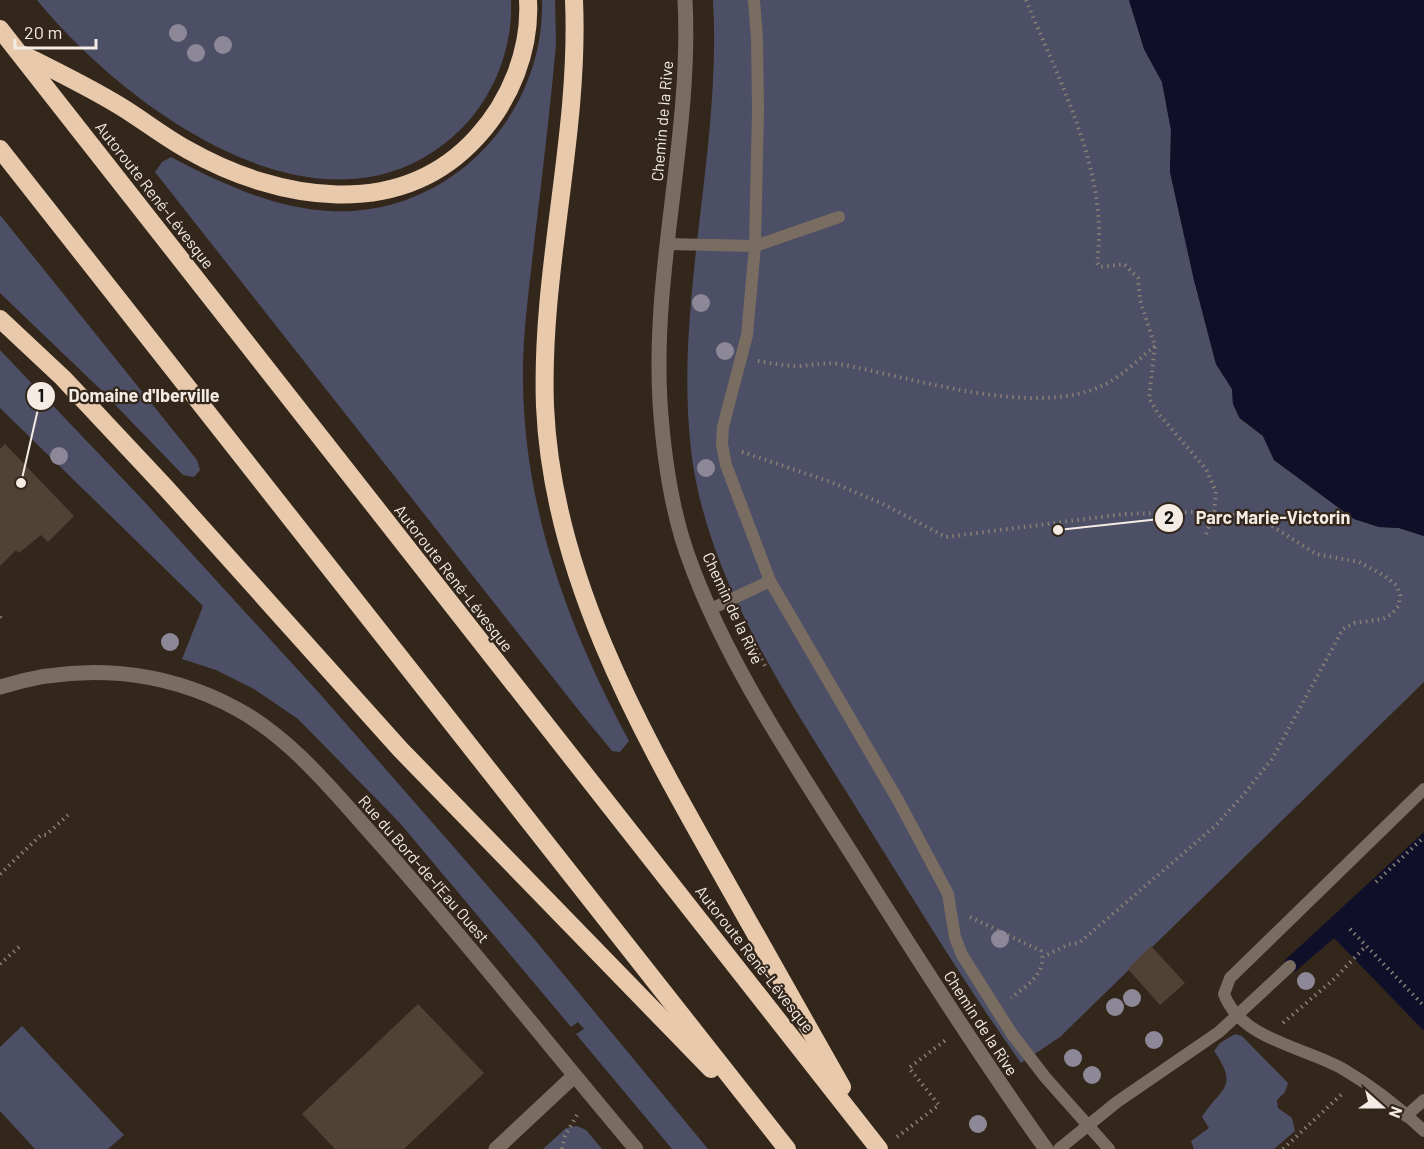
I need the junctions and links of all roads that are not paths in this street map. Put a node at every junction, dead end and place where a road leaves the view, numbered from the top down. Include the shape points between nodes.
1 (528, 0) edge
2 (574, 0) edge
3 (685, 0) edge
4 (754, 0) edge
5 (0, 29) edge
6 (17, 51) junction
7 (0, 149) edge
8 (839, 217) dead end
9 (668, 244) junction
10 (755, 246) junction
11 (0, 319) edge
12 (770, 581) junction
13 (711, 609) junction
14 (0, 687) edge
15 (1424, 789) edge
16 (1290, 966) dead end
17 (1238, 1015) junction
18 (574, 1076) junction
19 (1424, 1100) edge
20 (1406, 1116) junction
21 (1089, 1126) junction
22 (1424, 1131) edge
23 (880, 1144) edge
24 (785, 1147) edge
25 (496, 1149) edge
26 (636, 1149) edge
27 (1046, 1149) edge
28 (1059, 1149) edge
29 (1109, 1149) edge

1 - 6 highway via 525,38 516,72 503,101 483,130 454,159 422,177 386,190 349,196 296,192 223,168 171,140 121,106
2 - 23 highway via 573,81 544,373 549,449 562,522 592,615 665,773
3 - 9 street, Chemin de la Rive via 684,100
4 - 10 lane via 758,121
5 - 6 highway, Autoroute René-Lévesque
6 - 23 highway, Autoroute René-Lévesque
7 - 24 highway
8 - 10 lane
9 - 10 lane
9 - 13 street, Chemin de la Rive via 660,359 666,467 683,540
10 - 12 lane via 743,357 723,427 723,450
11 - 24 highway via 159,480 400,749
12 - 13 lane
12 - 21 lane via 948,894 962,955 1045,1077
13 - 27 street, Chemin de la Rive via 749,683 823,808 963,1030
14 - 18 street, Rue du Bord-de-l'Eau Ouest via 55,674 139,675 182,685 230,705 257,722 291,749 413,881
15 - 17 lane via 1230,978 1224,994
16 - 17 lane
17 - 20 lane via 1268,1036 1358,1078
17 - 21 lane
18 - 25 street
18 - 26 street, Rue du Bord-de-l'Eau Ouest
19 - 20 lane
20 - 22 lane
21 - 28 lane
21 - 29 lane

